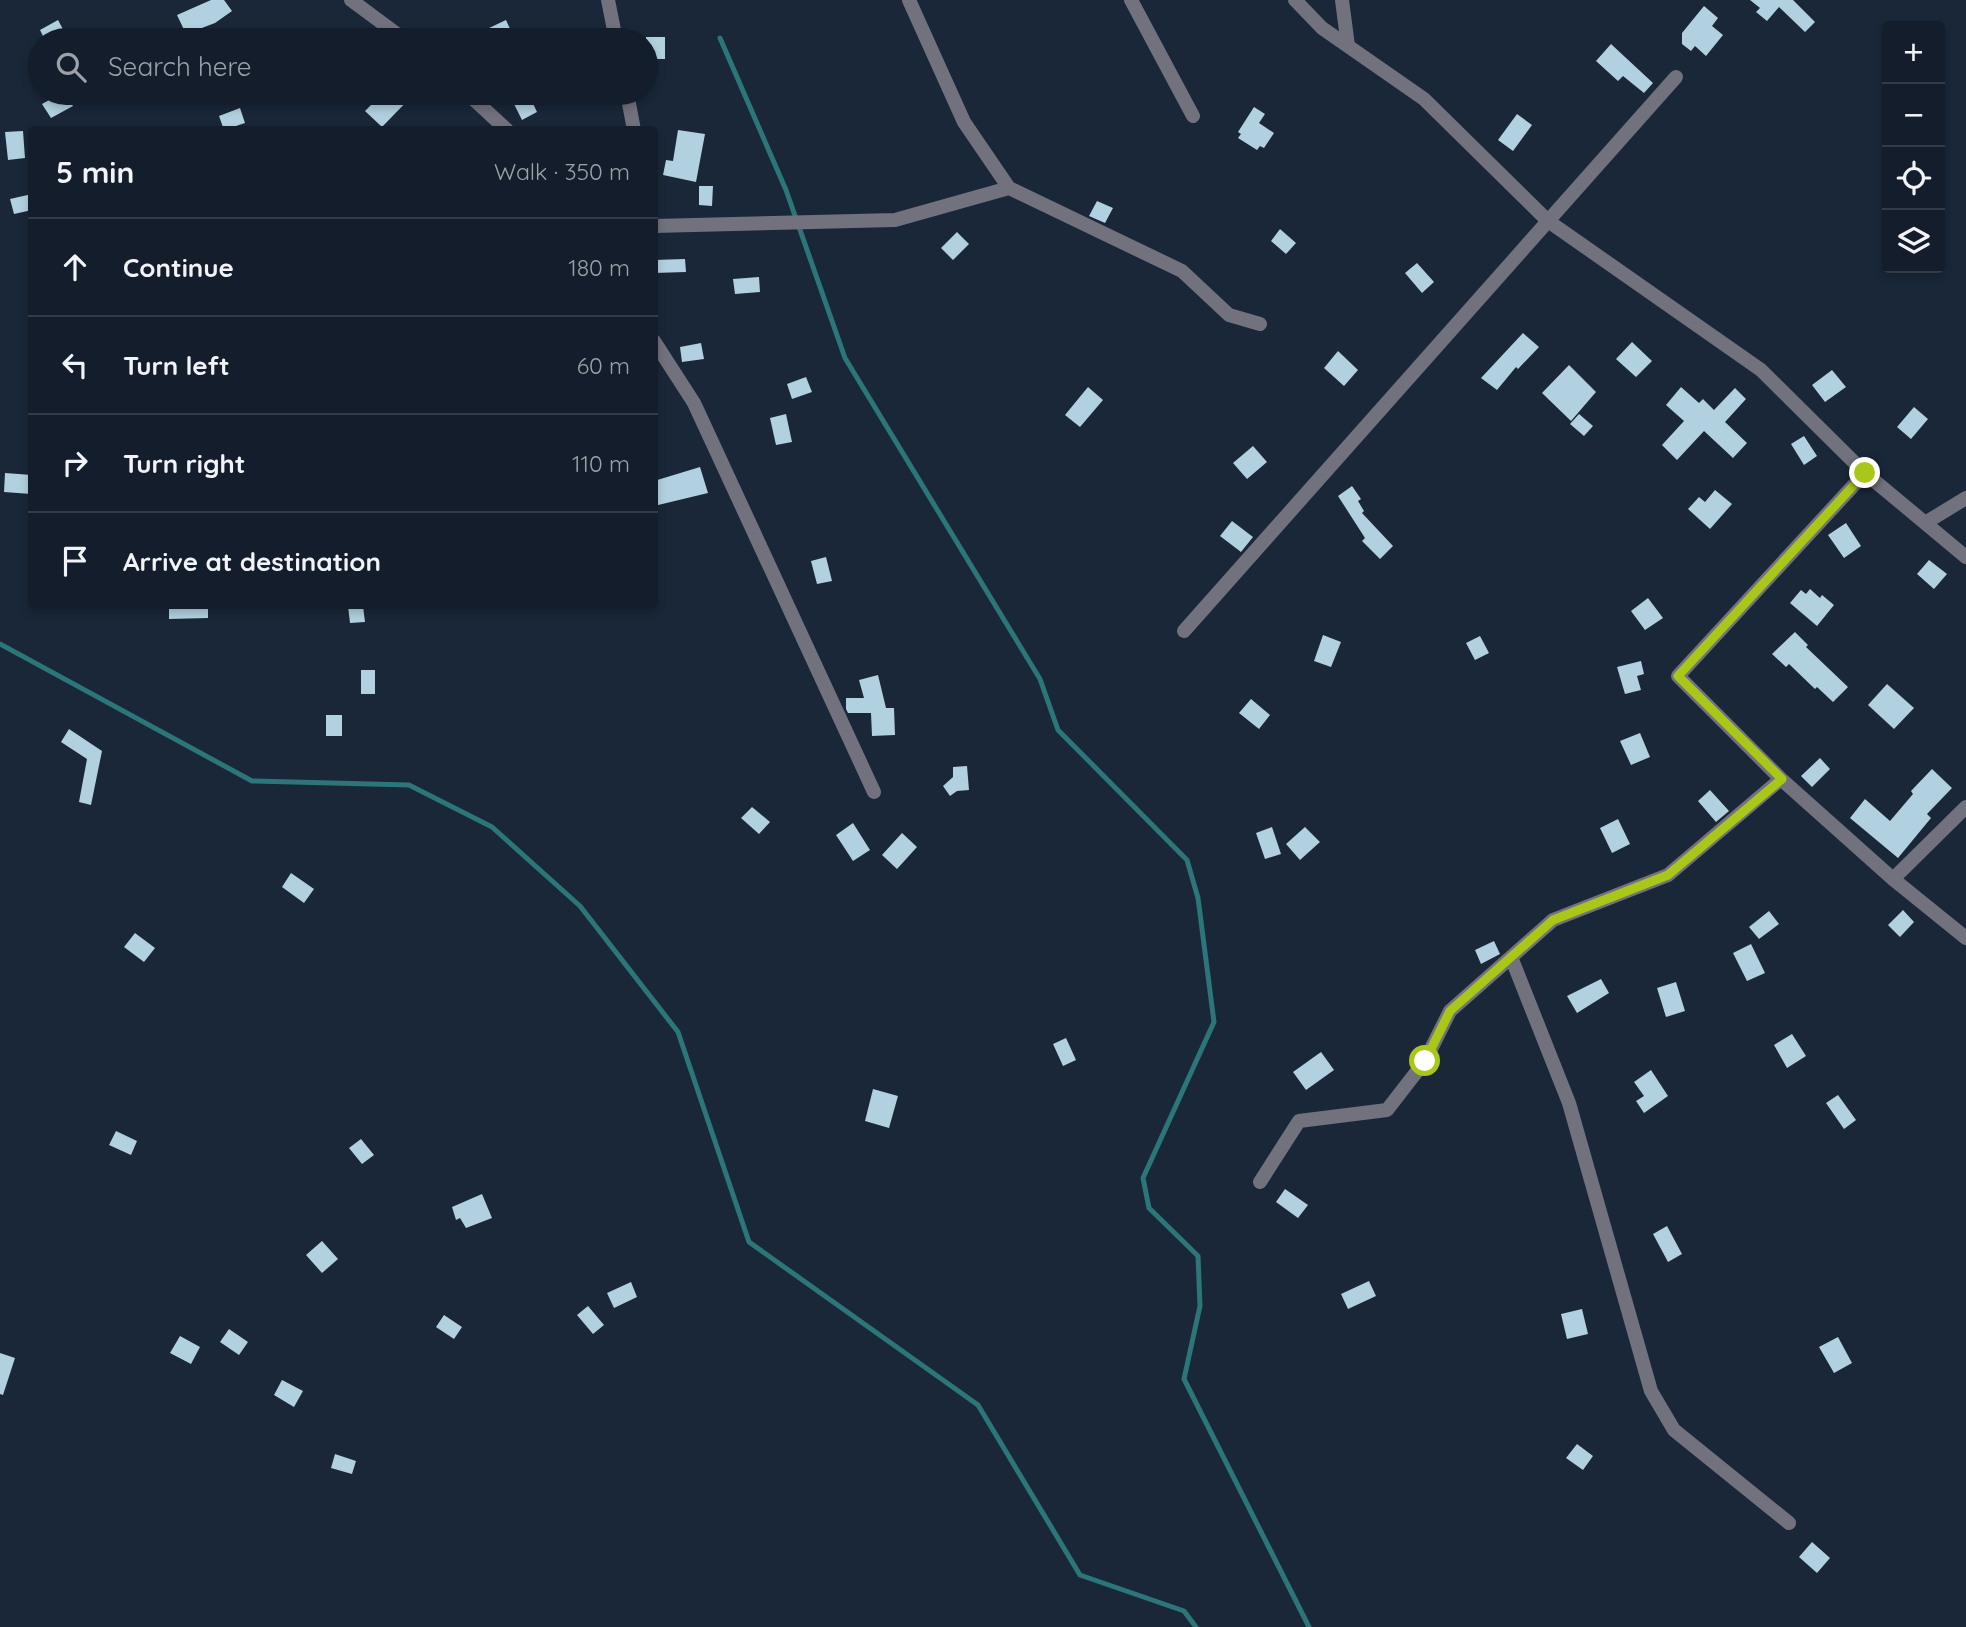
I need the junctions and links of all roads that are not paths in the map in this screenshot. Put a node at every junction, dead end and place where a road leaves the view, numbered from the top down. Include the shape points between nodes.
1 (351, 0) edge
2 (608, 0) edge
3 (909, 0) edge
4 (1131, 0) edge
5 (1295, 0) edge
6 (1342, 0) edge
7 (389, 28) edge
8 (614, 28) edge
9 (1348, 46) junction
10 (1676, 77) dead end
11 (480, 105) edge
12 (629, 105) edge
13 (1193, 117) dead end
14 (503, 126) edge
15 (633, 126) edge
16 (1009, 188) junction
17 (1548, 221) junction
18 (658, 226) edge
19 (1260, 324) dead end
20 (658, 347) edge
21 (1865, 473) junction
22 (1966, 498) edge
23 (1926, 523) junction
24 (1966, 557) edge
25 (1184, 631) dead end
26 (1782, 779) junction
27 (874, 792) dead end
28 (1966, 807) edge
29 (1893, 879) junction
30 (1966, 938) edge
31 (1511, 957) junction
32 (1260, 1182) dead end
33 (1789, 1523) dead end

1 - 7 street
2 - 8 street
3 - 16 street via 964,122
4 - 13 street
5 - 9 street
6 - 9 street
9 - 17 street via 1424,99
10 - 17 street
11 - 14 street
12 - 15 street
16 - 18 street via 895,220
16 - 19 street via 1182,271 1229,315
17 - 21 street via 1761,370
17 - 25 street
20 - 27 street via 694,403
21 - 23 street
21 - 26 street via 1678,676
22 - 23 street
23 - 24 street
26 - 29 street
26 - 31 street via 1668,875 1553,920
28 - 29 street
29 - 30 street
31 - 32 street via 1450,1011 1425,1061 1387,1110 1299,1121
31 - 33 street via 1569,1103 1651,1391 1674,1430

